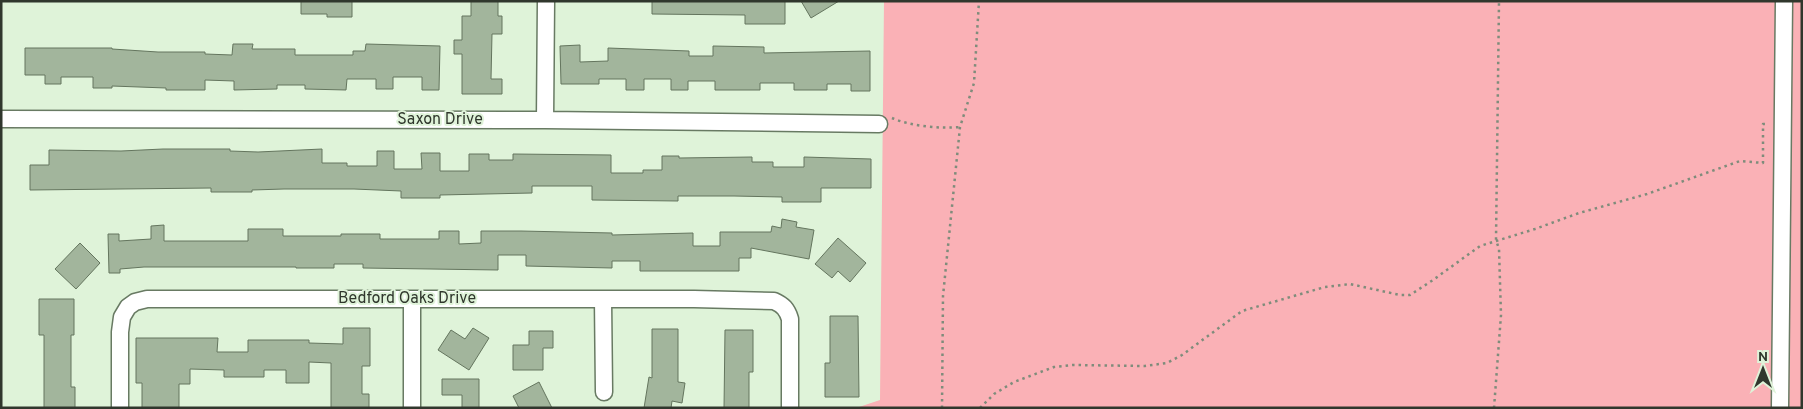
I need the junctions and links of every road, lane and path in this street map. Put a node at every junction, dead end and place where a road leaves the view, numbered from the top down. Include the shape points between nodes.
1 (546, 1) edge
2 (979, 1) edge
3 (1499, 1) edge
4 (1784, 1) edge
5 (1, 119) edge
6 (883, 119) joint
7 (545, 120) junction
8 (1783, 123) junction
9 (960, 127) junction
10 (1496, 240) junction
11 (412, 299) junction
12 (603, 299) junction
13 (604, 392) dead end
14 (120, 408) edge
15 (412, 408) edge
16 (790, 408) edge
17 (942, 408) edge
18 (980, 408) edge
19 (1494, 408) edge
20 (1780, 408) edge

1 - 7 street
2 - 9 path via 974,83
3 - 10 path
4 - 8 street
5 - 7 street, Saxon Drive
6 - 7 street, Saxon Drive
6 - 9 path via 942,128
8 - 10 path via 1763,124 1763,163 1740,161 1647,194
8 - 20 street
9 - 17 path via 943,296
10 - 18 path via 1480,246 1410,294 1400,295 1350,284 1325,287 1242,311 1167,363 1054,367 1014,382 994,394
10 - 19 path via 1500,249 1501,315
11 - 12 street, Bedford Oaks Drive
11 - 14 street, Bedford Oaks Drive via 147,299 135,302 122,316
11 - 15 street
12 - 13 street
12 - 16 street, Bedford Oaks Drive via 774,301 781,304 788,310 790,319

